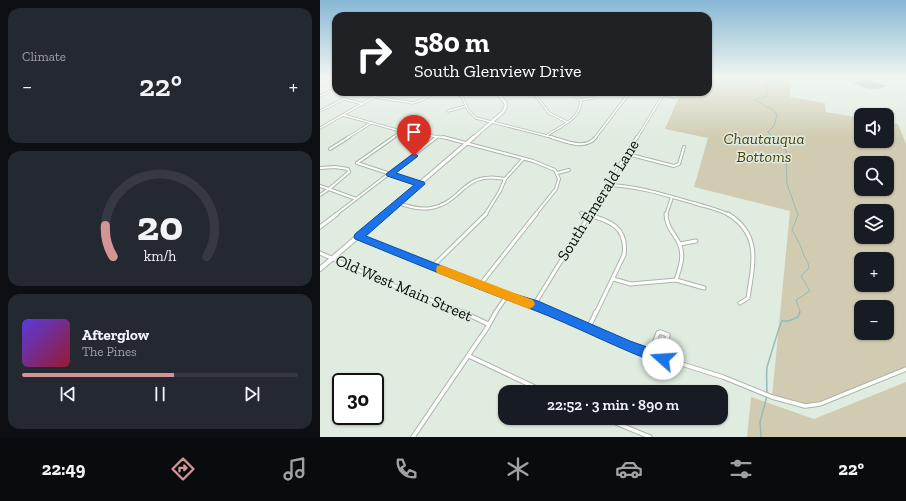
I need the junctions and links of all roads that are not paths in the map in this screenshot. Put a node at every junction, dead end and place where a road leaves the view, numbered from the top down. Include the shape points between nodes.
1 (375, 97) edge
2 (378, 97) edge
3 (426, 97) edge
4 (463, 97) edge
5 (501, 97) edge
6 (538, 97) edge
7 (577, 97) edge
8 (626, 97) edge
9 (662, 97) edge
10 (594, 98) dead end
11 (580, 100) junction
12 (363, 104) junction
13 (466, 106) junction
14 (448, 110) dead end
15 (320, 111) edge
16 (343, 115) junction
17 (492, 122) junction
18 (567, 122) junction
19 (371, 123) junction
20 (320, 128) edge
21 (402, 132) junction
22 (439, 136) junction
23 (546, 136) junction
24 (467, 144) junction
25 (684, 147) dead end
26 (330, 149) dead end
27 (627, 154) junction
28 (523, 158) junction
29 (320, 168) edge
30 (569, 170) dead end
31 (557, 173) junction
32 (390, 174) junction
33 (505, 179) junction
34 (421, 184) junction
35 (607, 185) junction
36 (320, 186) edge
37 (329, 189) junction
38 (320, 195) edge
39 (672, 197) junction
40 (356, 199) junction
41 (398, 203) junction
42 (581, 213) dead end
43 (588, 215) junction
44 (320, 227) edge
45 (359, 237) junction
46 (696, 241) dead end
47 (680, 244) junction
48 (320, 253) edge
49 (333, 258) junction
50 (433, 266) junction
51 (320, 269) edge
52 (613, 278) junction
53 (676, 280) junction
54 (480, 285) junction
55 (704, 288) dead end
56 (507, 296) junction
57 (740, 304) dead end
58 (534, 305) junction
59 (488, 324) junction
60 (588, 329) junction
61 (650, 354) junction
62 (469, 356) junction
63 (663, 359) junction
64 (906, 369) edge
65 (530, 385) edge
66 (621, 425) edge
67 (413, 437) edge
68 (650, 437) edge

1 - 12 street
2 - 3 street via 414,103
4 - 13 street
5 - 17 street via 506,106 504,112
6 - 18 street via 549,113
7 - 11 street
8 - 23 street via 592,141 586,144
9 - 27 street, South Emerald Lane
10 - 11 street
11 - 18 street via 580,112
12 - 15 street via 344,99
12 - 16 street
13 - 14 street
13 - 17 street via 476,118
16 - 19 street
16 - 20 street
17 - 23 street
17 - 24 street
18 - 23 street
19 - 21 street
19 - 26 street
21 - 22 street
21 - 32 street via 357,163
22 - 24 street
22 - 32 street
24 - 28 street
24 - 34 street
25 - 27 street via 679,164 674,166
27 - 35 street, South Emerald Lane
28 - 31 street via 553,168
28 - 33 street
29 - 37 street via 348,169 349,172
30 - 31 street
31 - 54 street via 559,179 556,189
32 - 34 street
32 - 40 street
33 - 41 street via 487,177 475,180 448,202 436,208 415,209
33 - 50 street via 488,212
34 - 41 street
35 - 39 street via 627,186
35 - 43 street, South Emerald Lane
36 - 37 street
37 - 38 street
37 - 40 street
39 - 47 street via 666,219
39 - 57 street via 729,214 748,235 753,255 750,282 748,298
40 - 44 street
41 - 45 street
42 - 43 street
43 - 52 street via 611,223 625,238 624,256
43 - 58 street, South Emerald Lane
45 - 49 street
45 - 50 street
46 - 47 street
47 - 53 street via 682,258
48 - 49 street, Old West Main Street
49 - 51 street
49 - 59 street, Old West Main Street via 394,286 465,312
50 - 54 street
52 - 53 street via 631,284
52 - 60 street
53 - 55 street
54 - 56 street
56 - 58 street
56 - 59 street
58 - 60 street
59 - 62 street
60 - 61 street
61 - 63 street
61 - 63 street via 658,333 665,333 668,337
62 - 65 street
62 - 67 street
63 - 64 street via 805,406 820,404
66 - 68 street

